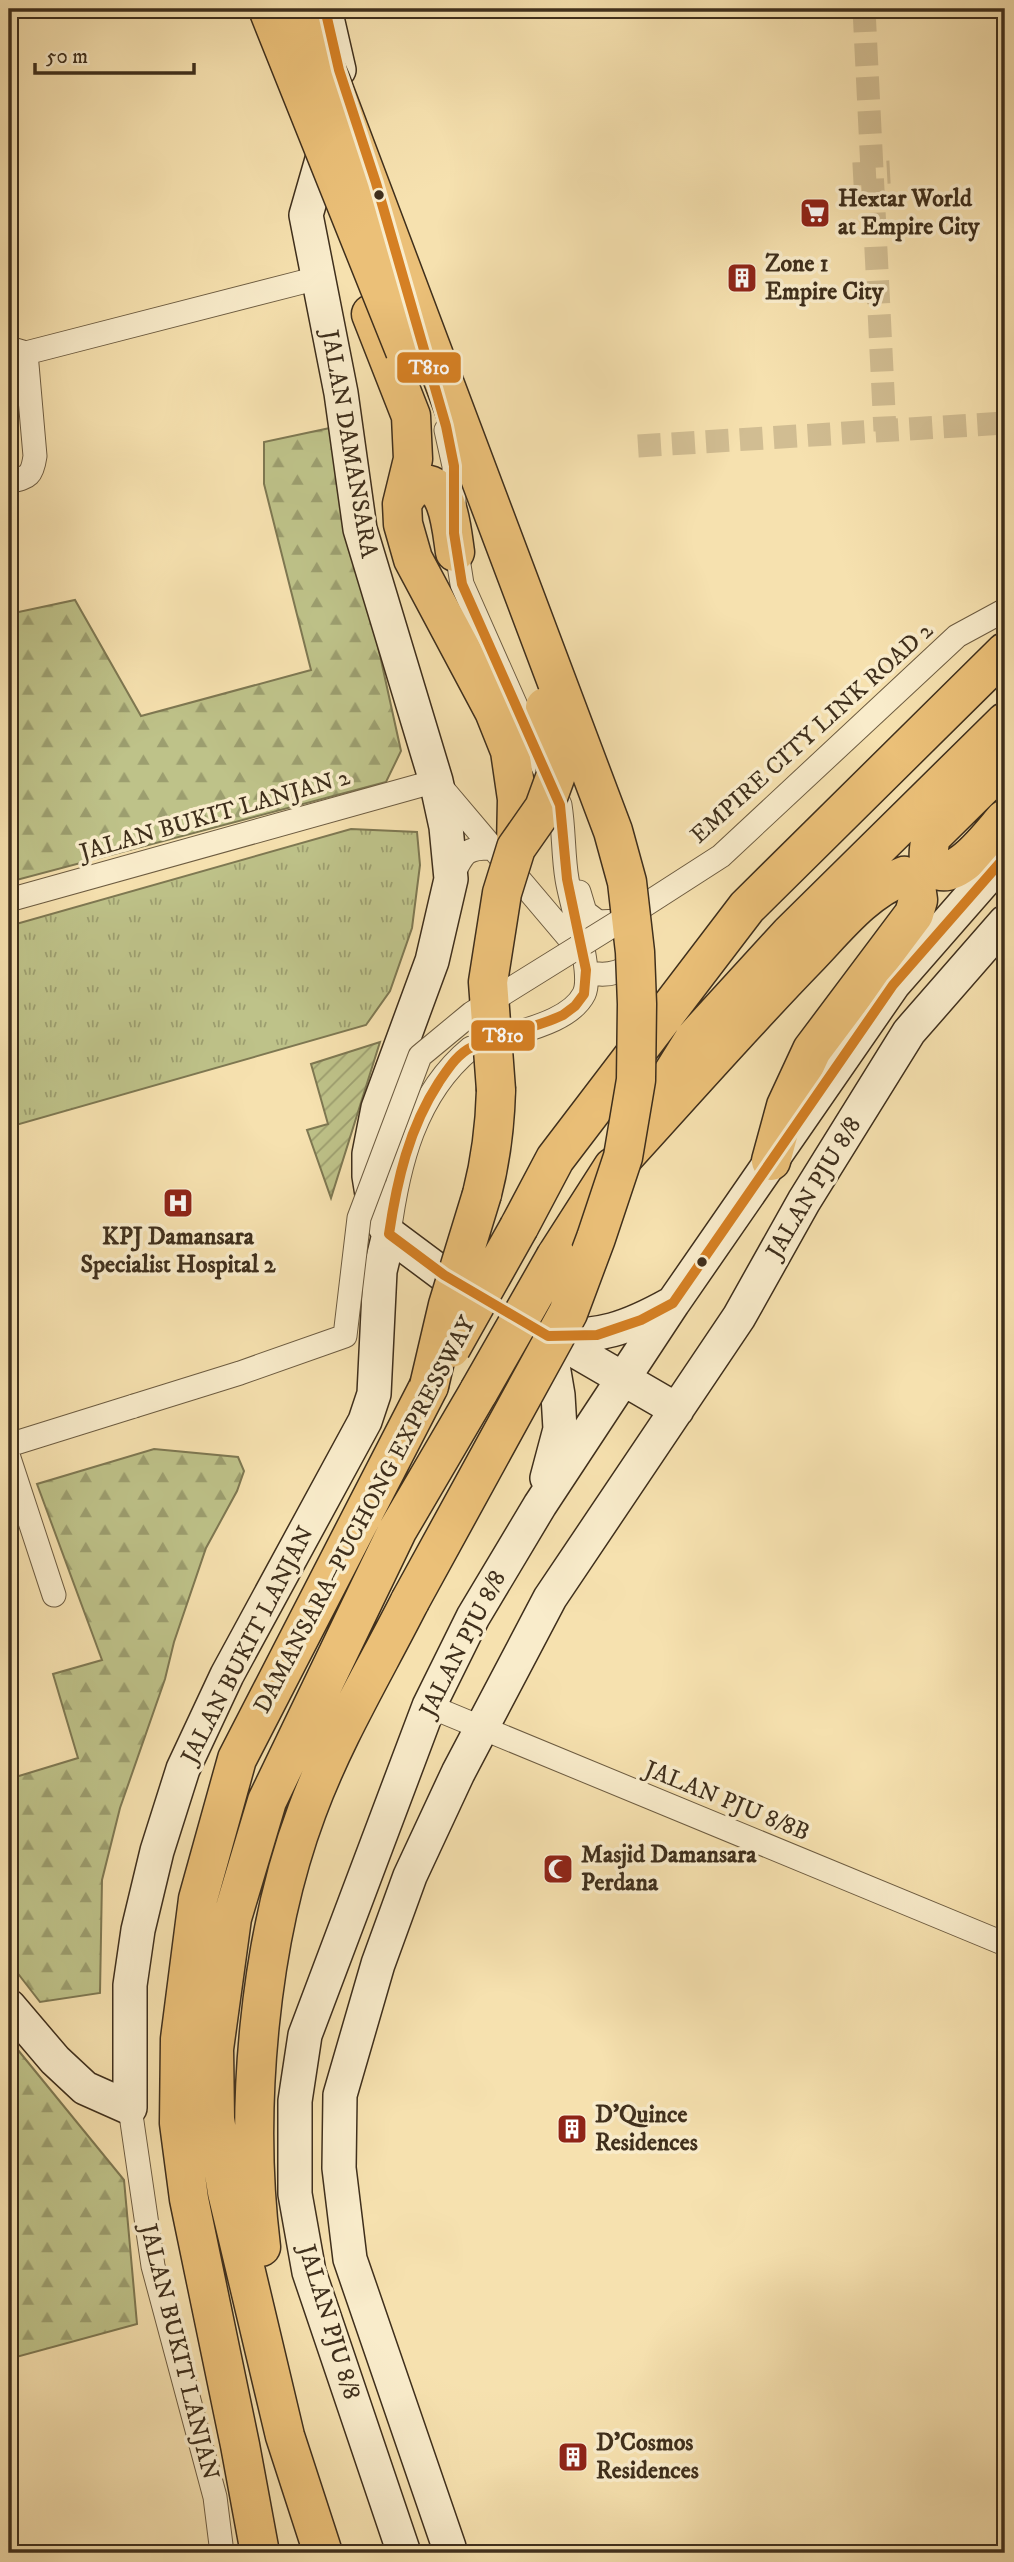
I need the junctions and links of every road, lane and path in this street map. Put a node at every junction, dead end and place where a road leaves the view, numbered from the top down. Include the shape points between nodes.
1 (268, 9) edge
2 (297, 9) edge
3 (325, 9) edge
4 (339, 70) joint
5 (331, 129) junction
6 (318, 278) junction
7 (18, 351) edge
8 (9, 482) edge
9 (402, 504) junction
10 (455, 552) junction
11 (1005, 610) edge
12 (1005, 652) edge
13 (1005, 722) edge
14 (1005, 754) edge
15 (1005, 764) edge
16 (436, 781) junction
17 (1005, 819) edge
18 (885, 840) junction
19 (505, 848) junction
20 (1005, 857) edge
21 (451, 879) junction
22 (580, 879) dead end
23 (9, 900) edge
24 (620, 921) junction
25 (1005, 922) edge
26 (642, 958) dead end
27 (585, 963) junction
28 (510, 1035) dead end
29 (471, 1048) dead end
30 (409, 1058) junction
31 (426, 1101) junction
32 (771, 1161) junction
33 (609, 1172) junction
34 (389, 1234) junction
35 (444, 1275) dead end
36 (673, 1303) junction
37 (540, 1331) junction
38 (622, 1378) junction
39 (429, 1386) junction
40 (677, 1410) junction
41 (9, 1445) edge
42 (9, 1458) edge
43 (540, 1505) junction
44 (54, 1595) dead end
45 (429, 1706) junction
46 (481, 1727) junction
47 (1005, 1944) edge
48 (9, 2006) edge
49 (130, 2108) junction
50 (285, 2436) junction
51 (444, 2551) edge
52 (222, 2553) edge
53 (260, 2553) edge
54 (323, 2553) edge
55 (404, 2553) edge

1 - 19 highway, bridge via 521,640 556,740 556,775 544,808
2 - 5 street via 303,46
2 - 50 highway, bridge via 331,82 613,831 627,882 635,952 636,1080 623,1157 568,1313 337,1744 307,1810 284,1883 265,1984 254,2095 255,2198
3 - 4 street
4 - 10 street via 446,426 454,466
5 - 6 street, JALAN DAMANSARA via 306,215
5 - 9 highway via 344,248 411,416 413,458
6 - 7 street
6 - 16 street, JALAN DAMANSARA via 341,393 360,528
7 - 8 street via 35,456 27,478
9 - 10 highway via 417,486 429,484 438,489
9 - 19 highway via 413,559 494,711 510,751 517,799
10 - 27 street via 462,584 561,804 566,876
11 - 24 street, EMPIRE CITY LINK ROAD 2 via 957,636 721,856
12 - 39 highway, DAMANSARA–PUCHONG EXPRESSWAY, bridge via 747,907 555,1159
13 - 18 highway, DAMANSARA–PUCHONG EXPRESSWAY
14 - 18 highway
15 - 17 highway via 931,837 930,861 936,869 957,867 971,858
16 - 19 street
16 - 21 street, JALAN DAMANSARA
16 - 23 street, JALAN BUKIT LANJAN 2
18 - 33 highway, DAMANSARA–PUCHONG EXPRESSWAY via 790,934 694,1040
19 - 21 street via 476,848 462,855
19 - 27 street
19 - 39 highway, bridge via 488,982 496,1090 491,1159
20 - 32 street, JALAN PJU 8/8 via 893,985
21 - 30 street
22 - 24 street via 585,912 598,922
24 - 30 street, EMPIRE CITY LINK ROAD 2, bridge
25 - 40 street, JALAN PJU 8/8 via 909,1032 804,1201 739,1317
26 - 27 street via 628,968 600,975
27 - 28 street via 583,995 576,1005 539,1026
29 - 31 street via 453,1063
30 - 31 street via 403,1079 411,1094
30 - 34 street via 378,1108 369,1154 374,1207
30 - 41 street, bridge via 359,1219 345,1336
31 - 34 street via 399,1172
32 - 33 highway via 786,1106 812,1050 914,914 916,886 904,876 870,894
32 - 36 street, JALAN PJU 8/8
33 - 50 highway, DAMANSARA–PUCHONG EXPRESSWAY, bridge via 555,1256 397,1531 267,1801 232,1918 214,2049 215,2119 227,2192
34 - 35 street
34 - 49 street, JALAN BUKIT LANJAN via 380,1271 374,1394 365,1421 228,1675 183,1769 157,1851 130,1984
36 - 37 street via 597,1335
36 - 38 street, JALAN PJU 8/8
37 - 38 street
37 - 43 street via 558,1395 559,1429
38 - 40 street
38 - 43 street, JALAN PJU 8/8
39 - 53 highway, DAMANSARA–PUCHONG EXPRESSWAY via 237,1759 198,1899 180,2039 179,2123 189,2199
40 - 46 street, JALAN PJU 8/8 via 550,1598
42 - 44 street
43 - 45 street, JALAN PJU 8/8 via 473,1617
45 - 46 street, JALAN PJU 8/8B
45 - 55 street, JALAN PJU 8/8 via 305,2035 295,2101 295,2194 309,2272
46 - 47 street, JALAN PJU 8/8B
46 - 51 street, JALAN PJU 8/8 via 390,1927 340,2095 339,2168 350,2259
48 - 49 street via 85,2088
49 - 52 street, JALAN BUKIT LANJAN via 153,2266 215,2497
50 - 54 highway, DAMANSARA–PUCHONG EXPRESSWAY

